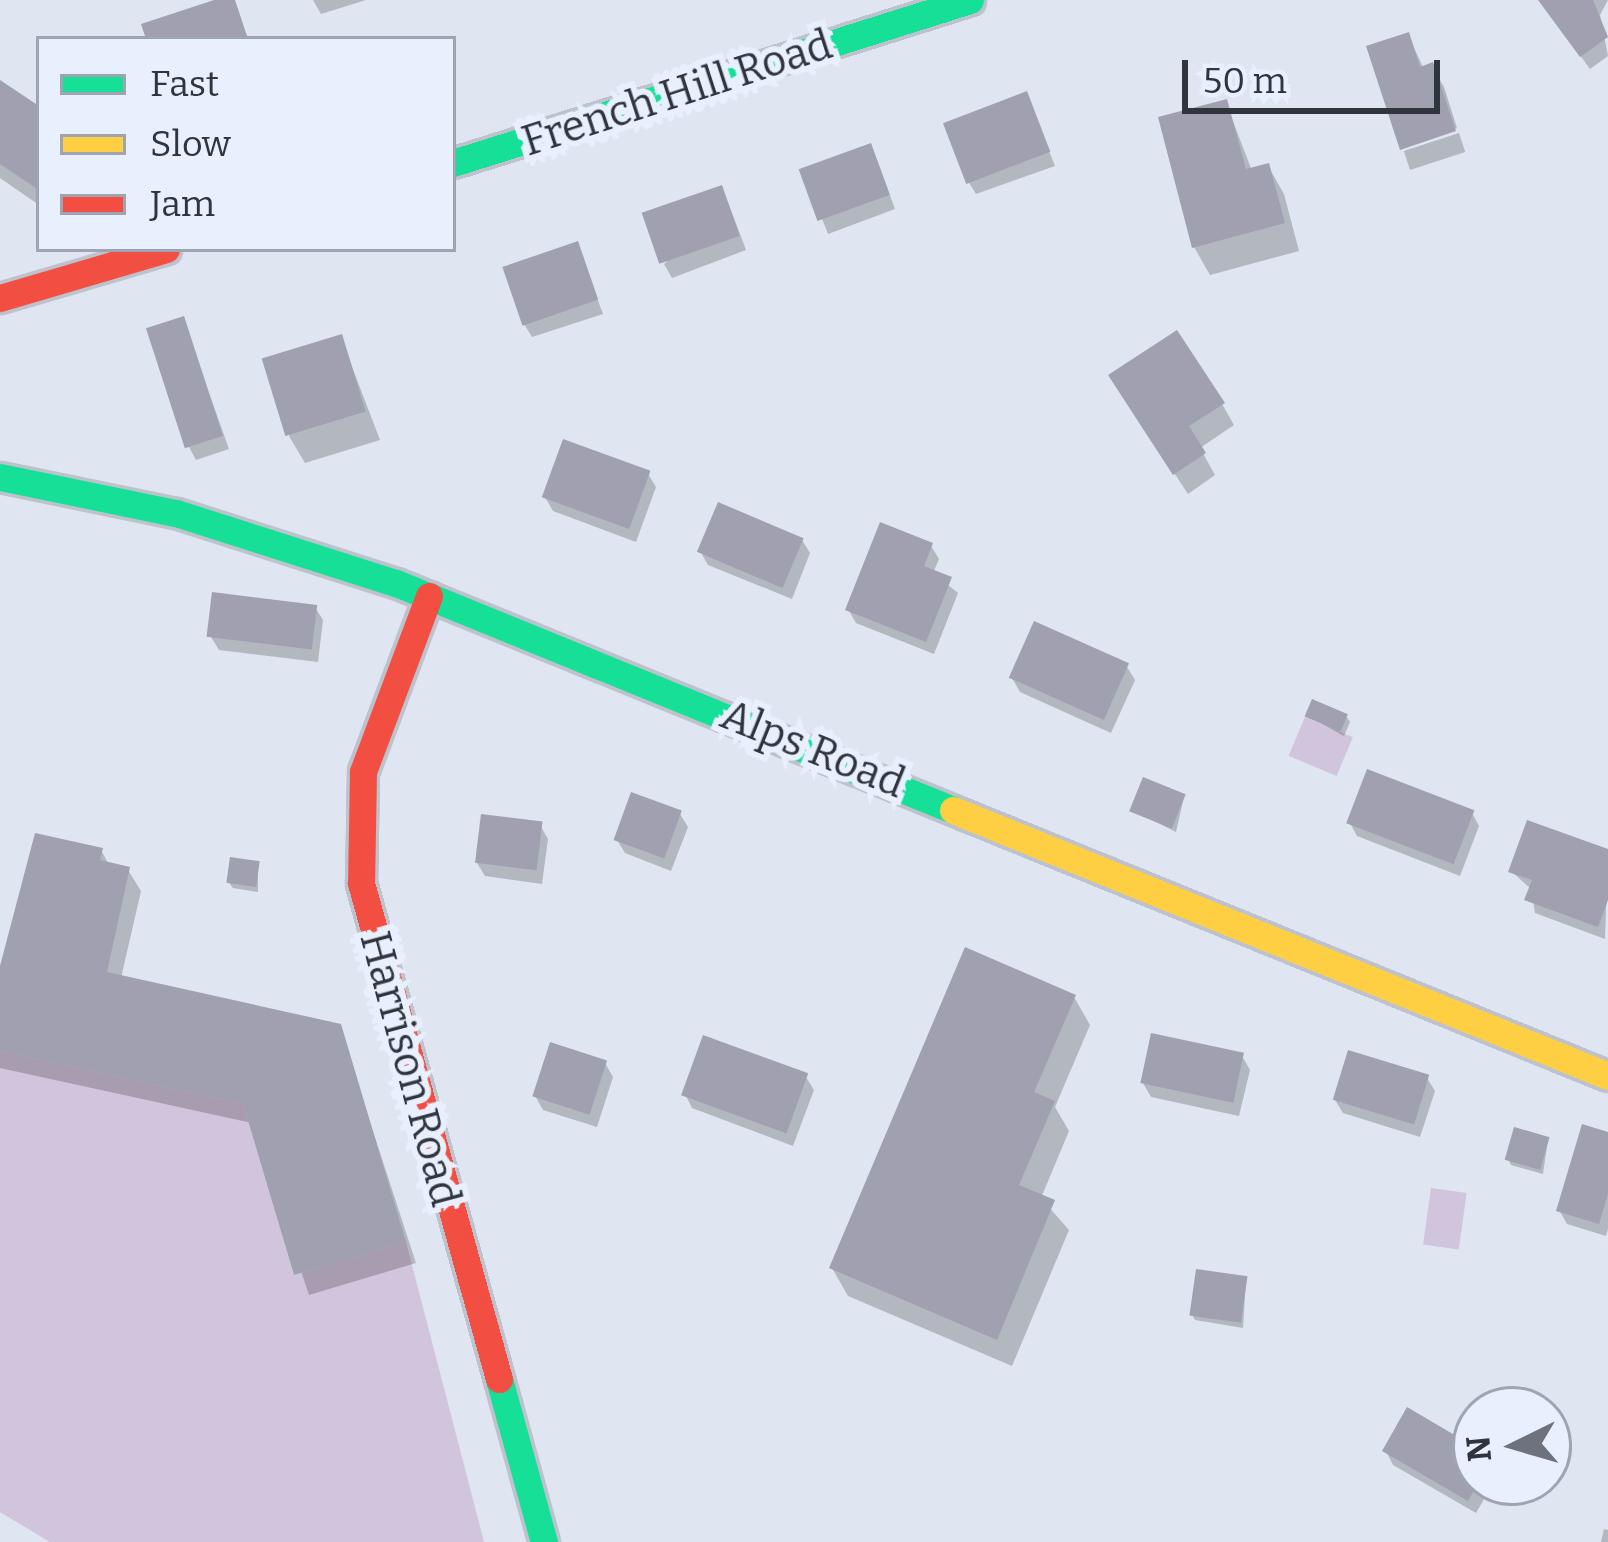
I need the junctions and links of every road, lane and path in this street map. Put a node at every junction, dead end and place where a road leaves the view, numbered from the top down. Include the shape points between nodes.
1 (970, 0) edge
2 (456, 162) edge
3 (156, 252) edge
4 (0, 298) edge
5 (0, 446) edge
6 (0, 476) edge
7 (63, 490) junction
8 (429, 596) junction
9 (1608, 1076) edge
10 (544, 1542) edge

1 - 2 main road, French Hill Road
3 - 4 main road
5 - 7 main road
6 - 7 main road, Alps Road
7 - 8 main road, Alps Road via 176,513
8 - 9 main road, Alps Road
8 - 10 main road, Harrison Road via 362,772 361,883

